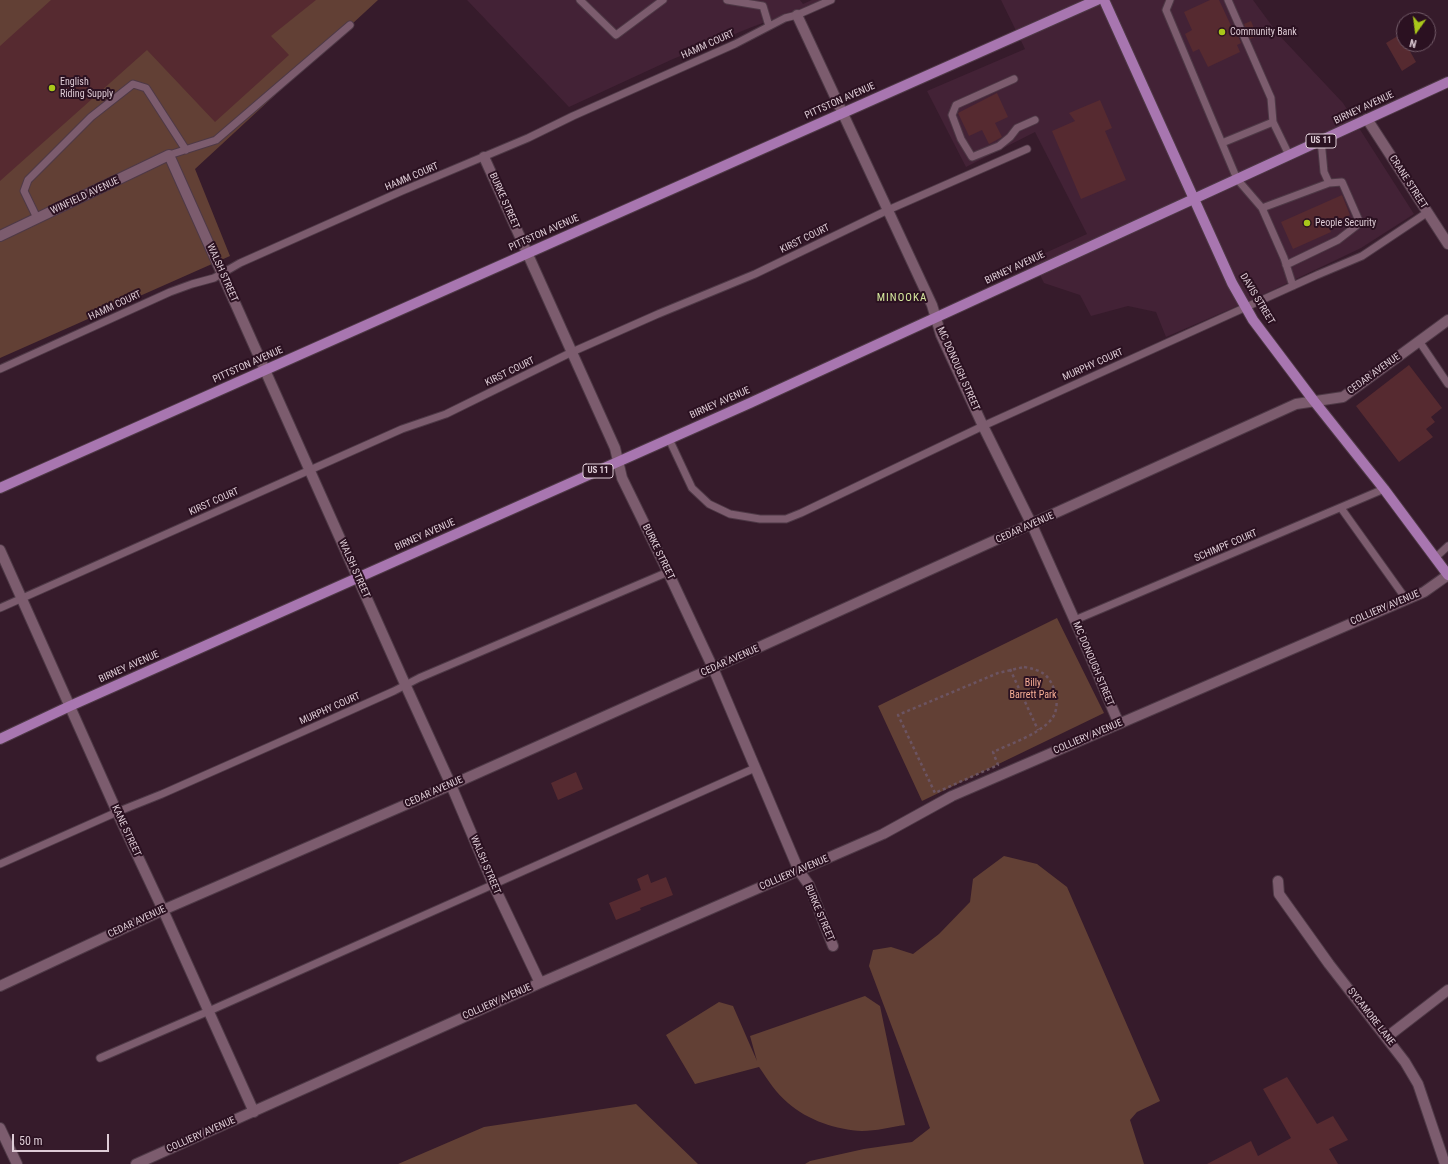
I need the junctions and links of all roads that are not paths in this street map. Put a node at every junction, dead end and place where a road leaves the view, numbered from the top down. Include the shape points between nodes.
1 (580, 0) edge
2 (663, 0) edge
3 (727, 0) edge
4 (831, 0) edge
5 (1097, 0) edge
6 (1104, 0) edge
7 (1170, 0) edge
8 (1228, 0) edge
9 (797, 15) junction
10 (350, 25) dead end
11 (770, 26) junction
12 (1014, 79) dead end
13 (1448, 82) edge
14 (843, 113) junction
15 (1367, 119) junction
16 (1035, 120) dead end
17 (1273, 122) junction
18 (1322, 140) junction
19 (1222, 143) junction
20 (1026, 149) dead end
21 (186, 150) junction
22 (169, 154) junction
23 (1289, 155) junction
24 (484, 157) junction
25 (1237, 179) junction
26 (1329, 183) junction
27 (1194, 199) junction
28 (1262, 208) junction
29 (888, 210) junction
30 (1428, 212) junction
31 (37, 218) junction
32 (0, 236) edge
33 (1448, 244) edge
34 (527, 254) junction
35 (1286, 265) junction
36 (222, 272) junction
37 (1293, 286) junction
38 (1245, 308) junction
39 (936, 318) junction
40 (1448, 320) edge
41 (1419, 341) junction
42 (572, 352) junction
43 (0, 369) edge
44 (265, 370) junction
45 (1448, 384) edge
46 (1314, 401) junction
47 (983, 426) junction
48 (669, 439) junction
49 (618, 462) junction
50 (310, 470) junction
51 (0, 488) edge
52 (1384, 490) junction
53 (1341, 508) junction
54 (1032, 524) junction
55 (1448, 546) edge
56 (0, 550) edge
57 (1435, 558) junction
58 (668, 572) junction
59 (1448, 575) edge
60 (358, 578) junction
61 (22, 599) junction
62 (1406, 599) junction
63 (0, 608) edge
64 (1075, 620) junction
65 (713, 668) junction
66 (405, 684) junction
67 (70, 706) junction
68 (1119, 724) junction
69 (0, 739) edge
70 (755, 768) junction
71 (451, 785) junction
72 (117, 812) junction
73 (0, 864) edge
74 (799, 871) junction
75 (1278, 881) dead end
76 (493, 884) junction
77 (163, 910) junction
78 (833, 946) dead end
79 (540, 983) junction
80 (0, 986) edge
81 (1448, 990) edge
82 (209, 1011) junction
83 (1387, 1037) junction
84 (100, 1058) dead end
85 (254, 1112) junction
86 (0, 1128) edge
87 (16, 1164) edge
88 (136, 1164) edge
89 (1445, 1164) edge

1 - 2 lane via 616,34
3 - 11 lane via 763,6
4 - 9 lane, HAMM COURT
5 - 14 main road, PITTSTON AVENUE
6 - 27 main road, DAVIS STREET
7 - 19 lane via 1166,10
8 - 17 lane via 1271,98
9 - 11 lane, HAMM COURT
9 - 14 street, MC DONOUGH STREET
10 - 21 lane via 216,140
11 - 24 lane, HAMM COURT
12 - 16 lane via 956,104 952,115 961,139 972,157 999,146 1010,138 1017,128
13 - 15 main road, BIRNEY AVENUE / US 11
14 - 29 street, MC DONOUGH STREET
14 - 34 main road, PITTSTON AVENUE
15 - 18 main road, BIRNEY AVENUE / US 11
15 - 30 street, CRANE STREET
17 - 19 lane
17 - 23 lane
18 - 23 main road, BIRNEY AVENUE / US 11
18 - 26 lane via 1324,172
19 - 25 lane
20 - 29 lane, KIRST COURT
21 - 22 lane
21 - 31 lane via 146,88 133,84 92,117 28,180 24,191
22 - 31 street, WINFIELD AVENUE
22 - 36 street, WALSH STREET
23 - 25 main road, BIRNEY AVENUE / US 11
24 - 34 street, BURKE STREET
24 - 36 lane, HAMM COURT
25 - 27 main road, BIRNEY AVENUE / US 11
25 - 28 lane
26 - 28 lane
26 - 35 lane via 1342,182 1360,224 1338,240
27 - 38 main road, DAVIS STREET
27 - 39 main road, BIRNEY AVENUE / US 11
28 - 35 lane
29 - 39 street, MC DONOUGH STREET
29 - 42 lane, KIRST COURT via 755,274
30 - 33 street, CRANE STREET
30 - 37 lane, MURPHY COURT via 1362,256
31 - 32 street, WINFIELD AVENUE
34 - 42 street, BURKE STREET
34 - 44 main road, PITTSTON AVENUE
35 - 37 lane
36 - 43 lane, HAMM COURT via 214,278 170,292
36 - 44 street, WALSH STREET
37 - 38 lane, MURPHY COURT
38 - 46 main road, DAVIS STREET
38 - 47 lane, MURPHY COURT
39 - 47 street, MC DONOUGH STREET via 941,335
39 - 48 main road, BIRNEY AVENUE / US 11
40 - 41 street, CEDAR AVENUE
41 - 45 lane
41 - 46 street, CEDAR AVENUE via 1343,397
42 - 49 street, BURKE STREET via 615,448
42 - 50 lane, KIRST COURT via 446,414 402,429
44 - 50 street, WALSH STREET
44 - 51 main road, PITTSTON AVENUE
46 - 52 main road, DAVIS STREET
46 - 54 street, CEDAR AVENUE via 1296,404
47 - 48 lane, MURPHY COURT via 786,519 760,519 730,514 709,504 692,488
47 - 54 street, MC DONOUGH STREET
48 - 49 main road, BIRNEY AVENUE / US 11
49 - 58 street, BURKE STREET via 622,478
49 - 60 main road, BIRNEY AVENUE / US 11
50 - 60 street, WALSH STREET
50 - 61 lane, KIRST COURT
52 - 53 lane, SCHIMPF COURT
52 - 57 main road, DAVIS STREET
53 - 62 lane
53 - 64 lane, SCHIMPF COURT
54 - 64 street, MC DONOUGH STREET
54 - 65 street, CEDAR AVENUE
55 - 57 lane
56 - 61 street, KANE STREET
57 - 59 main road, DAVIS STREET
58 - 65 street, BURKE STREET
58 - 66 lane, MURPHY COURT
59 - 62 street, COLLIERY AVENUE via 1424,592
60 - 66 street, WALSH STREET
60 - 67 main road, BIRNEY AVENUE / US 11
61 - 63 lane, KIRST COURT
61 - 67 street, KANE STREET
62 - 68 street, COLLIERY AVENUE
64 - 68 street, MC DONOUGH STREET
65 - 70 street, BURKE STREET
65 - 71 street, CEDAR AVENUE
66 - 71 street, WALSH STREET
66 - 72 lane, MURPHY COURT via 311,728
67 - 69 main road, BIRNEY AVENUE / US 11
67 - 72 street, KANE STREET
68 - 74 street, COLLIERY AVENUE via 952,796 883,834
70 - 74 street, BURKE STREET
70 - 76 lane
71 - 76 street, WALSH STREET
71 - 77 street, CEDAR AVENUE
72 - 73 lane, MURPHY COURT
72 - 77 street, KANE STREET
74 - 78 street, BURKE STREET via 808,885
74 - 79 street, COLLIERY AVENUE
75 - 83 street, SYCAMORE LANE via 1280,894
76 - 79 street, WALSH STREET
76 - 82 lane
77 - 80 street, CEDAR AVENUE
77 - 82 street, KANE STREET
79 - 85 street, COLLIERY AVENUE
81 - 83 street
82 - 84 lane
82 - 85 street, KANE STREET
83 - 89 street, SYCAMORE LANE via 1418,1084
85 - 88 street, COLLIERY AVENUE
86 - 87 street

